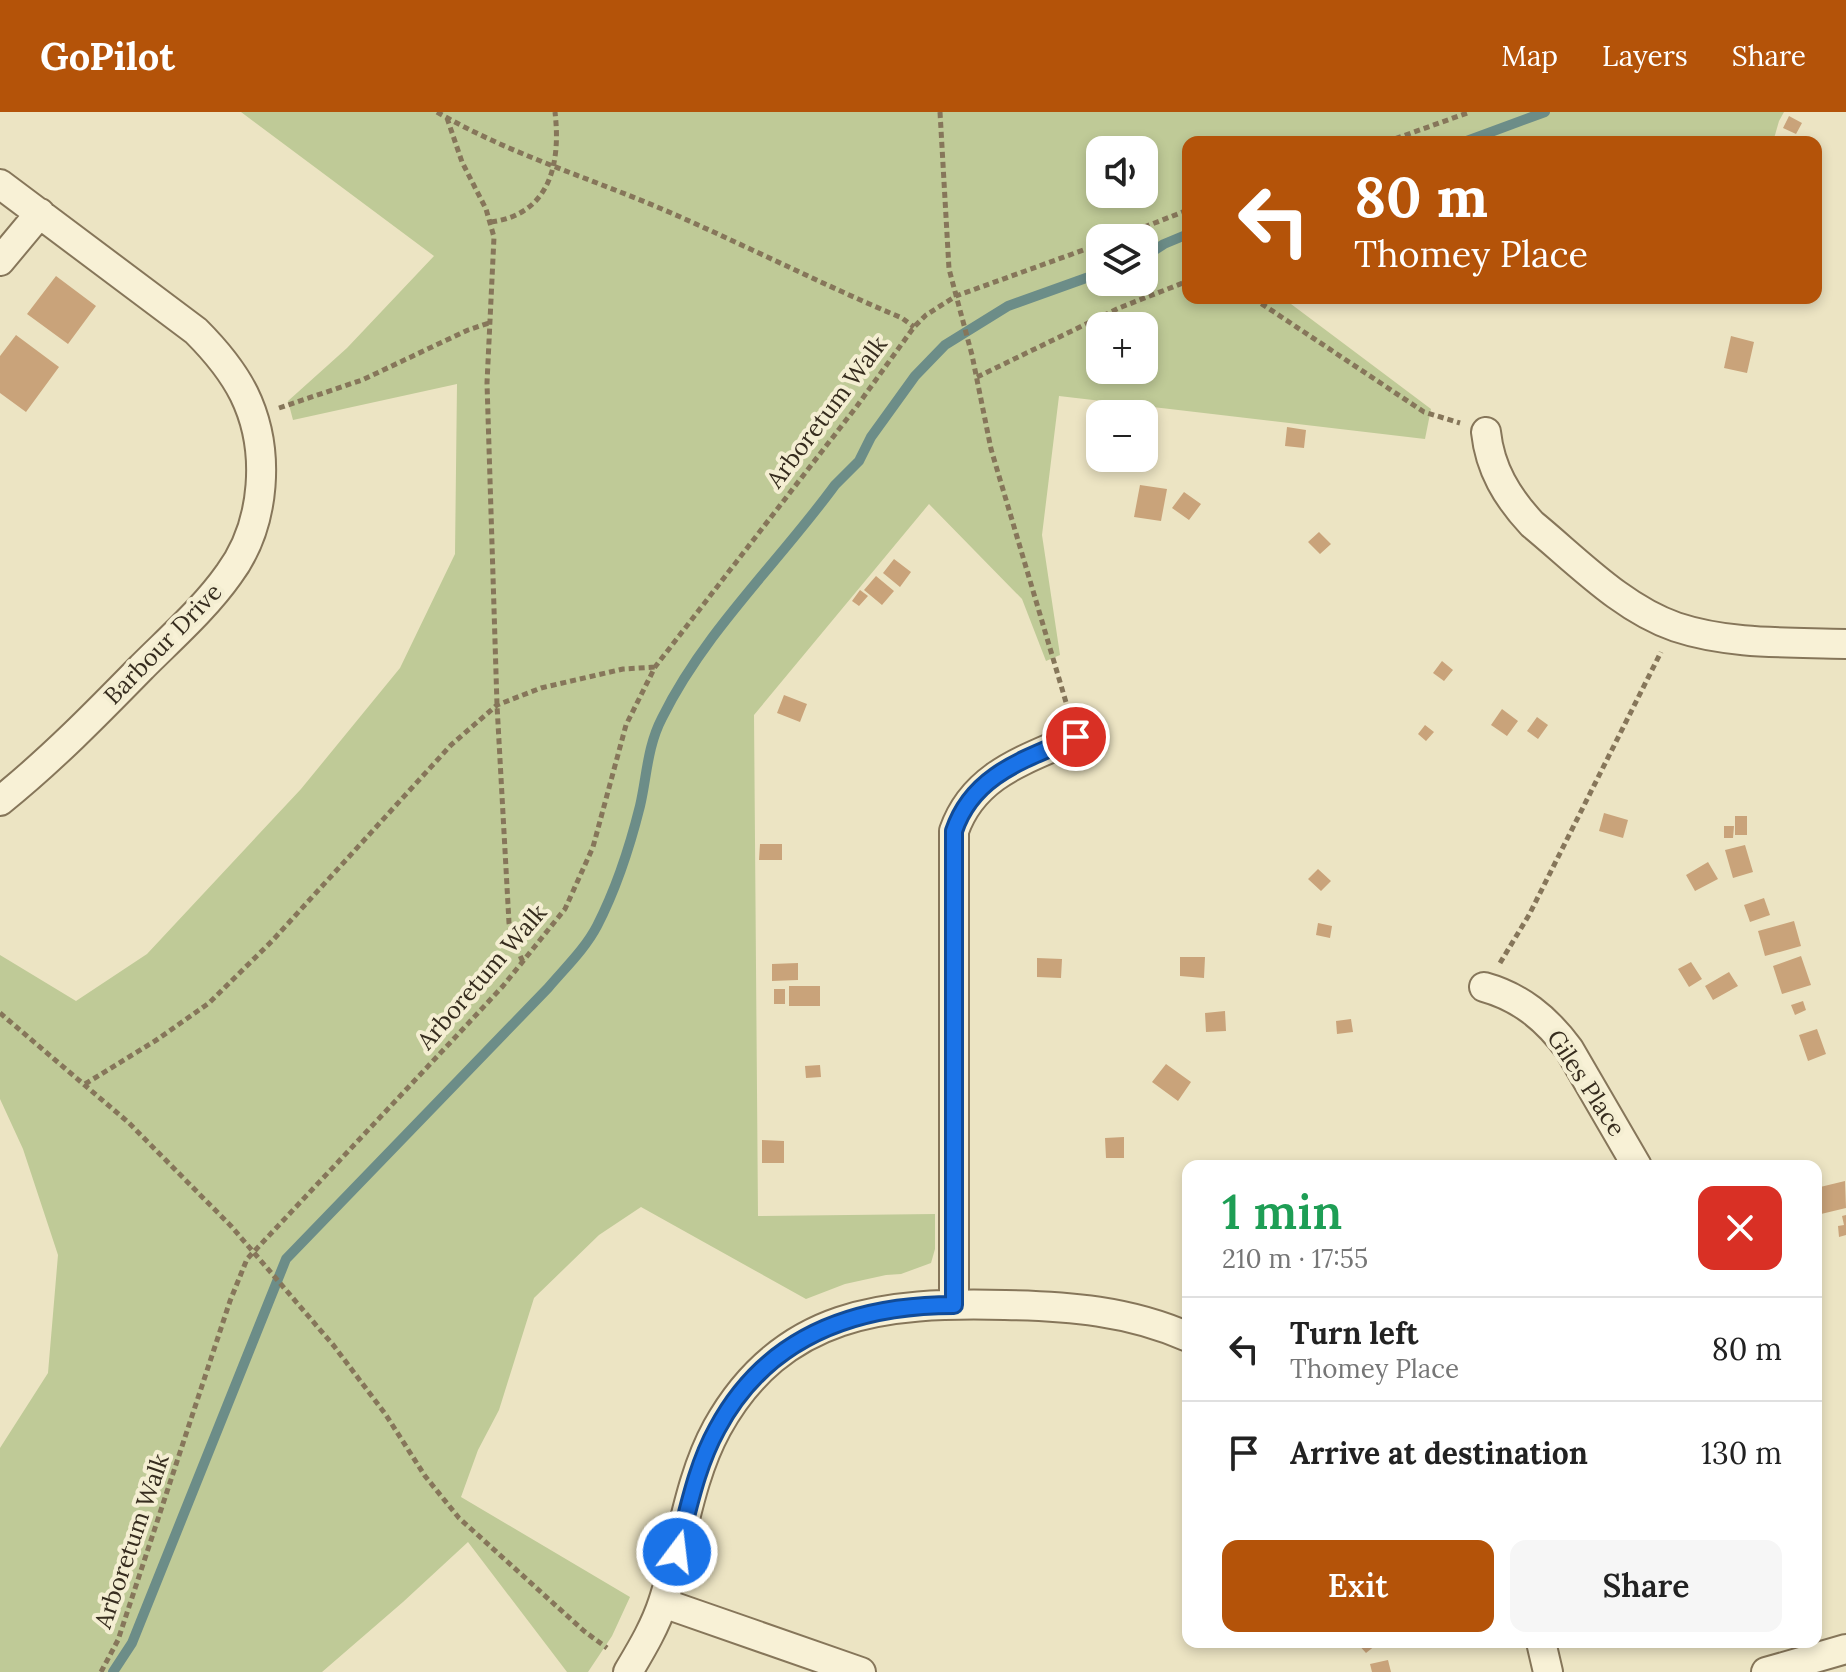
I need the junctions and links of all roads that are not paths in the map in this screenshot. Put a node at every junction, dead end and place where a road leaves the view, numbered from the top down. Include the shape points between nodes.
1 (0, 184) edge
2 (40, 213) junction
3 (0, 261) edge
4 (1486, 432) road end
5 (1846, 644) edge
6 (1076, 737) road end
7 (0, 801) edge
8 (1484, 987) road end
9 (1634, 1160) edge
10 (954, 1305) junction
11 (1182, 1335) edge
12 (663, 1603) junction
13 (1542, 1648) edge
14 (1846, 1649) edge
15 (628, 1672) edge
16 (861, 1672) edge
17 (1548, 1672) edge
18 (1766, 1672) edge

1 - 2 street, Barbour Drive
2 - 3 street
2 - 7 street, Barbour Drive via 196,331 230,370 254,417 260,490 246,545 210,598 87,723
4 - 5 street via 1499,480 1518,509 1626,600 1674,626 1727,638
6 - 10 street via 990,779 967,802 954,831
8 - 9 street, Giles Place via 1530,1008 1557,1032
10 - 11 street via 1092,1310
10 - 12 street via 899,1307 854,1316 807,1336 764,1368 729,1409 706,1453
12 - 15 street
12 - 16 street
13 - 17 street
14 - 18 street

